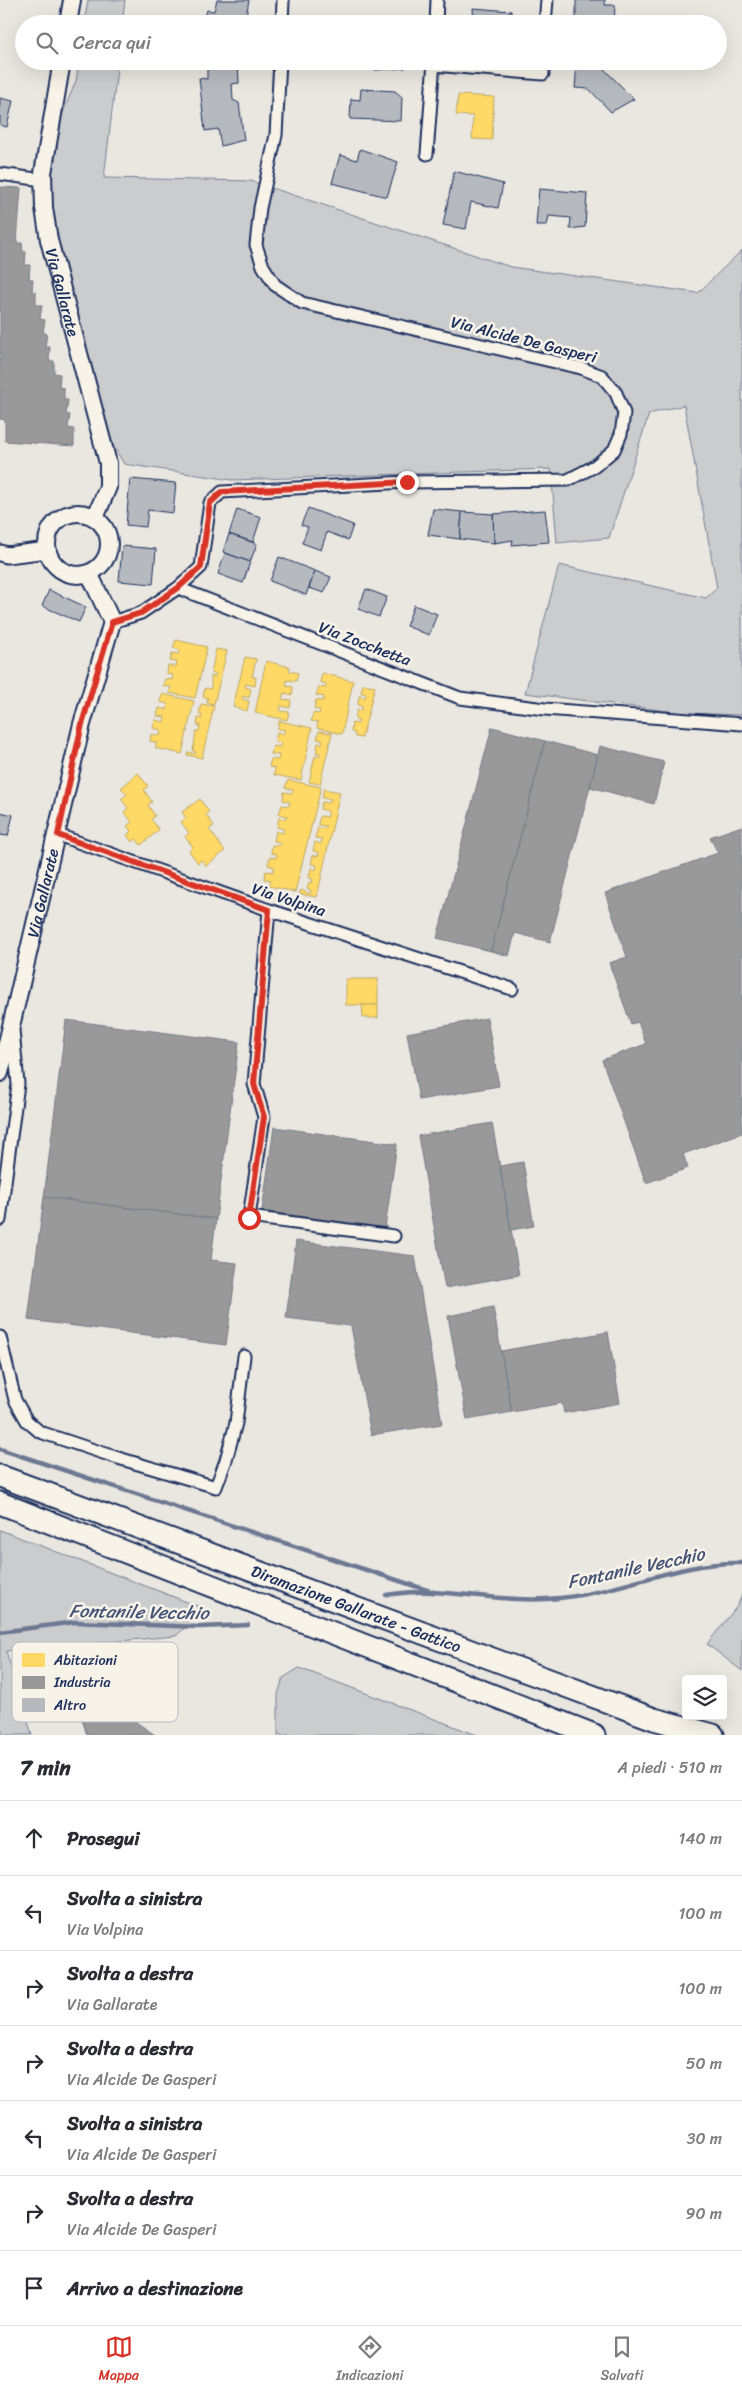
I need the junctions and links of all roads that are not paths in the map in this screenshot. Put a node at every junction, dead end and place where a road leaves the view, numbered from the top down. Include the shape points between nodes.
1 (72, 0) edge
2 (283, 0) edge
3 (438, 0) edge
4 (547, 0) edge
5 (70, 15) edge
6 (282, 15) edge
7 (437, 15) edge
8 (546, 15) edge
9 (61, 70) edge
10 (280, 70) edge
11 (433, 70) edge
12 (502, 70) edge
13 (542, 70) edge
14 (427, 154) dead end
15 (0, 174) edge
16 (43, 180) junction
17 (95, 518) junction
18 (48, 550) junction
19 (0, 553) edge
20 (89, 573) junction
21 (178, 588) junction
22 (112, 622) junction
23 (742, 724) edge
24 (58, 835) junction
25 (269, 910) junction
26 (512, 989) dead end
27 (12, 1018) junction
28 (0, 1073) edge
29 (0, 1220) edge
30 (394, 1236) dead end
31 (0, 1337) edge
32 (244, 1356) dead end
33 (0, 1476) edge
34 (0, 1503) edge
35 (594, 1735) edge
36 (714, 1735) edge

1 - 5 main road
2 - 6 street
3 - 7 street
4 - 8 street
9 - 16 main road, Via Gallarate
10 - 21 street, Via Alcide De Gasperi via 276,135 260,208 256,245 275,285 302,302 581,368 602,376 616,393 624,413 621,434 614,450 595,466 568,480 407,482 222,492 210,503 201,567
11 - 14 street
12 - 13 street via 542,74
15 - 16 street
16 - 17 main road, Via Gallarate via 49,240 108,463 108,487
17 - 18 main road via 78,513 61,518 49,532
17 - 20 main road via 107,533 109,542 104,561
18 - 19 street
18 - 20 main road via 51,559 63,571
20 - 22 main road
21 - 22 street, Via Alcide De Gasperi via 141,613
21 - 23 street, Via Zocchetta via 460,698 545,709
22 - 24 main road, Via Gallarate via 82,724
24 - 25 street, Via Volpina
24 - 27 main road, Via Gallarate
25 - 26 street, Via Volpina
25 - 30 street via 254,1084 264,1117 249,1218
27 - 28 main road, Via Gallarate
27 - 29 street via 18,1084
31 - 32 street via 15,1400 27,1421 40,1432 216,1487 236,1423
33 - 36 highway, Diramazione Gallarate - Gattico via 654,1719
34 - 35 highway, Diramazione Gallarate - Gattico

